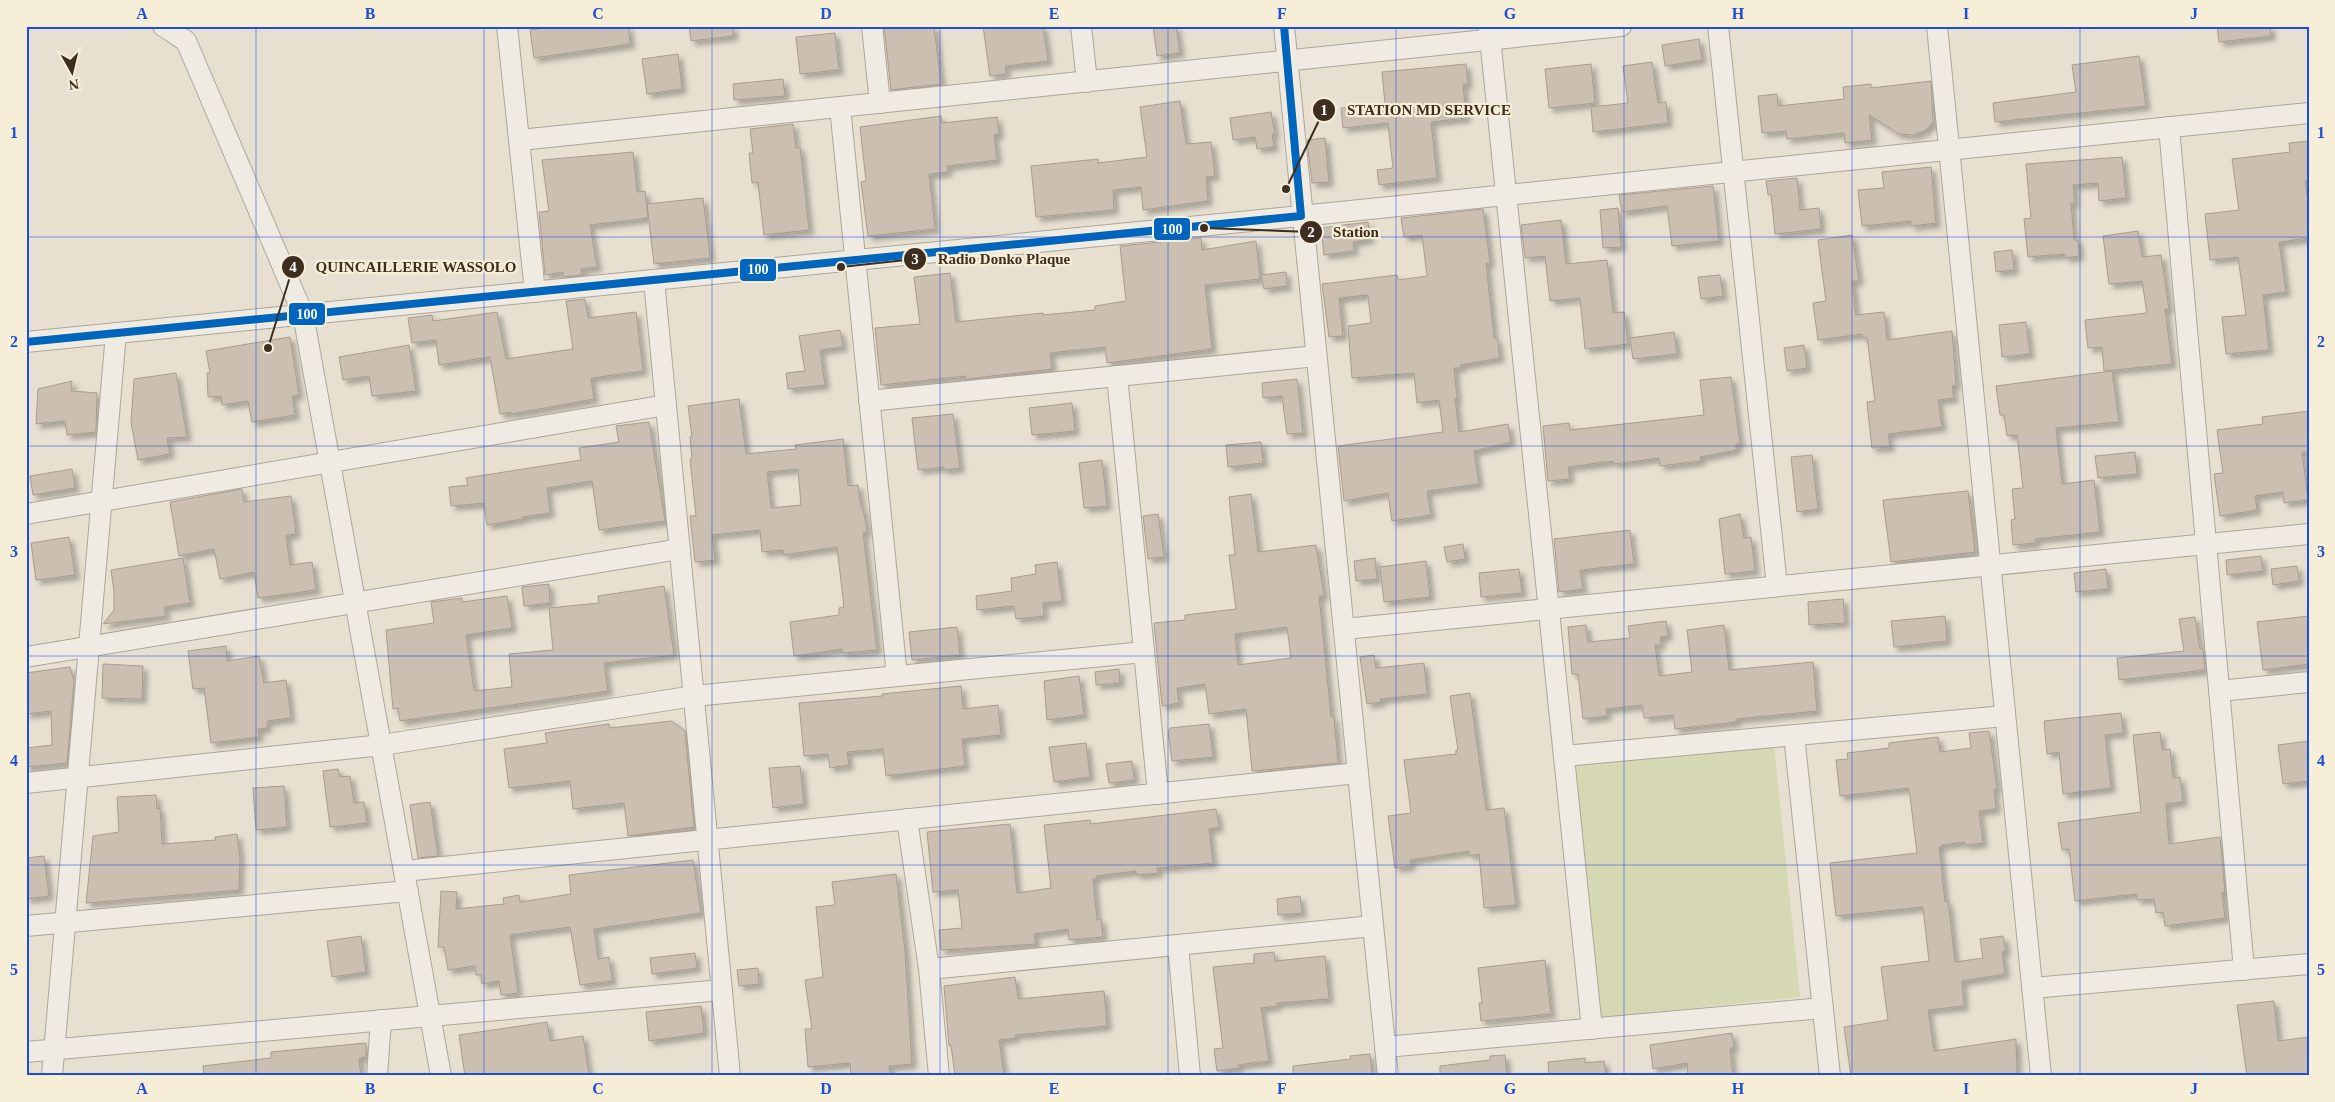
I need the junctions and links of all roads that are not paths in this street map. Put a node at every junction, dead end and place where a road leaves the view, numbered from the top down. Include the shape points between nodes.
1 (163, 26) edge
2 (508, 26) edge
3 (872, 26) edge
4 (1081, 26) edge
5 (1284, 26) edge
6 (1621, 26) edge
7 (1718, 26) edge
8 (1937, 26) edge
9 (1489, 33) edge
10 (1287, 61) junction
11 (1086, 82) junction
12 (880, 103) junction
13 (840, 107) junction
14 (2309, 113) edge
15 (2169, 127) junction
16 (520, 140) junction
17 (1949, 150) junction
18 (1734, 172) junction
19 (1506, 195) junction
20 (1301, 216) junction
21 (855, 260) junction
22 (654, 280) junction
23 (535, 292) junction
24 (303, 314) junction
25 (116, 333) junction
26 (26, 342) edge
27 (1316, 356) junction
28 (1117, 376) junction
29 (869, 401) junction
30 (666, 405) junction
31 (330, 462) junction
32 (101, 501) junction
33 (26, 514) edge
34 (2309, 534) edge
35 (2206, 544) junction
36 (680, 550) junction
37 (1990, 565) junction
38 (1777, 586) junction
39 (356, 603) junction
40 (1549, 609) junction
41 (1344, 629) junction
42 (89, 646) junction
43 (1144, 652) junction
44 (26, 656) edge
45 (897, 676) junction
46 (2309, 682) edge
47 (2219, 691) junction
48 (694, 696) junction
49 (2005, 716) junction
50 (1794, 735) junction
51 (382, 745) junction
52 (1564, 756) junction
53 (1358, 773) junction
54 (77, 778) junction
55 (26, 783) edge
56 (1158, 794) junction
57 (907, 819) junction
58 (707, 840) junction
59 (404, 871) junction
60 (408, 891) junction
61 (65, 922) junction
62 (26, 926) edge
63 (1373, 926) junction
64 (1178, 945) junction
65 (2309, 964) edge
66 (930, 969) junction
67 (2244, 970) junction
68 (2032, 988) junction
69 (722, 990) junction
70 (1823, 1008) junction
71 (430, 1015) junction
72 (381, 1020) junction
73 (1592, 1028) junction
74 (1385, 1047) junction
75 (54, 1050) junction
76 (26, 1052) edge
77 (52, 1076) edge
78 (377, 1076) edge
79 (441, 1076) edge
80 (730, 1076) edge
81 (939, 1076) edge
82 (1190, 1076) edge
83 (1388, 1076) edge
84 (1830, 1076) edge
85 (2041, 1076) edge

1 - 24 street via 186,41
2 - 16 street
3 - 12 street
4 - 11 street
5 - 10 street
6 - 9 street
7 - 18 street
8 - 17 street
9 - 10 street
9 - 19 street
10 - 11 street
10 - 20 street
11 - 12 street
12 - 13 street
13 - 16 street
13 - 21 street
14 - 15 street
15 - 17 street
15 - 35 street
16 - 23 street
17 - 18 street
17 - 37 street
18 - 19 street
18 - 38 street
19 - 20 street
19 - 40 street
20 - 21 street
20 - 27 street
21 - 22 street
21 - 29 street
22 - 23 street
22 - 30 street
23 - 24 street
24 - 25 street
24 - 31 street
25 - 26 street
25 - 32 street
27 - 28 street
27 - 41 street
28 - 29 street
28 - 43 street
29 - 45 street
30 - 31 street
30 - 36 street
31 - 32 street
31 - 39 street
32 - 33 street
32 - 42 street
34 - 35 street
35 - 37 street
35 - 47 street
36 - 39 street
36 - 48 street
37 - 38 street
37 - 49 street
38 - 40 street
39 - 42 street
39 - 51 street
40 - 41 street
40 - 52 street
41 - 53 street
42 - 44 street
42 - 54 street
43 - 45 street
43 - 56 street
45 - 48 street
46 - 47 street
47 - 67 street
48 - 51 street
48 - 58 street
49 - 50 street
49 - 68 street
50 - 52 street
50 - 70 street
51 - 54 street
51 - 59 street
52 - 73 street
53 - 56 street
53 - 63 street
54 - 55 street
54 - 61 street
56 - 57 street
57 - 58 street
57 - 66 street
58 - 59 street
58 - 69 street
59 - 60 street
60 - 61 street
60 - 71 street
61 - 62 street
61 - 75 street
63 - 64 street
63 - 74 street
64 - 66 street
64 - 82 street
65 - 67 street
66 - 81 street
67 - 68 street
68 - 85 street
69 - 71 street
69 - 80 street
70 - 73 street
70 - 84 street
71 - 72 street
71 - 79 street
72 - 75 street
72 - 78 street
73 - 74 street
74 - 83 street
75 - 76 street
75 - 77 street

